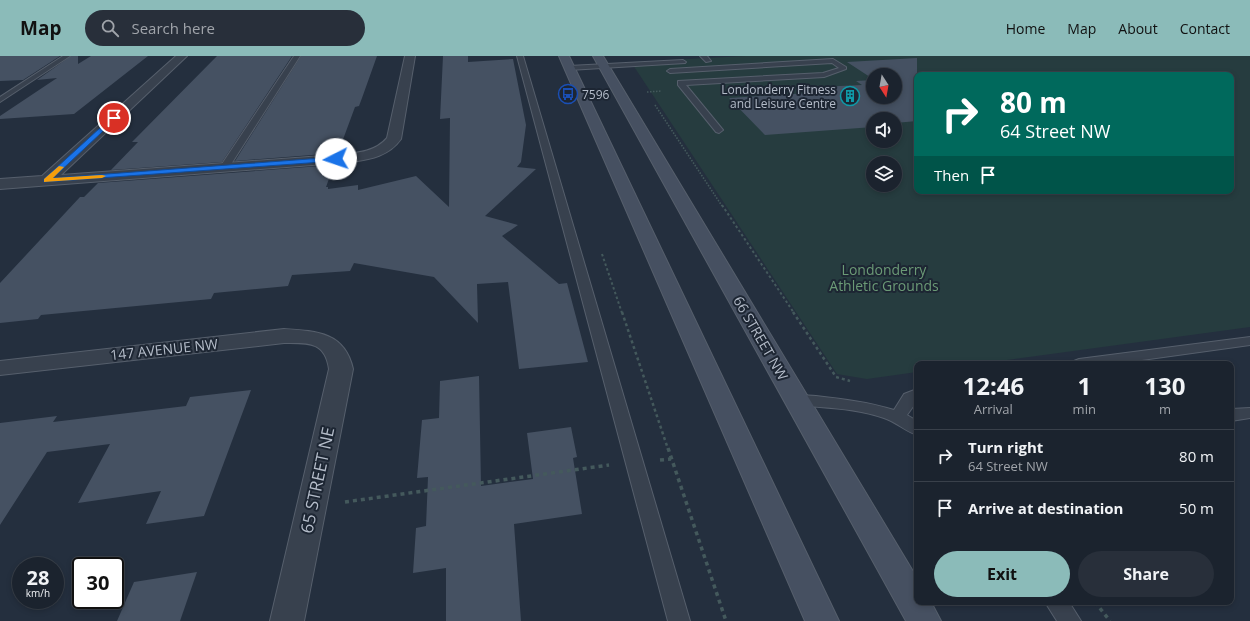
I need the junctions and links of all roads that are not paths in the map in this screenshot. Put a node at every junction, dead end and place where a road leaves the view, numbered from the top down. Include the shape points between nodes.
1 (67, 56) edge
2 (182, 56) edge
3 (297, 56) edge
4 (410, 56) edge
5 (520, 56) edge
6 (658, 56) edge
7 (795, 56) edge
8 (825, 56) edge
9 (771, 57) dead end
10 (701, 60) edge
11 (716, 60) dead end
12 (600, 61) edge
13 (567, 62) edge
14 (833, 62) junction
15 (664, 63) junction
16 (648, 64) junction
17 (670, 71) junction
18 (680, 83) junction
19 (0, 100) edge
20 (720, 130) dead end
21 (226, 168) junction
22 (46, 181) junction
23 (0, 184) edge
24 (1250, 341) edge
25 (328, 343) joint
26 (1116, 361) edge
27 (0, 368) edge
28 (914, 396) edge
29 (797, 400) junction
30 (1250, 413) edge
31 (1234, 415) edge
32 (897, 417) junction
33 (914, 427) edge
34 (914, 604) edge
35 (915, 605) edge
36 (1058, 605) edge
37 (286, 621) edge
38 (679, 621) edge
39 (822, 621) edge
40 (924, 621) edge
41 (1070, 621) edge

1 - 19 lane
2 - 22 street
3 - 21 lane
4 - 21 street via 394,139 379,152 354,158
5 - 38 lane
6 - 15 lane
7 - 9 lane
8 - 14 lane
10 - 11 lane
10 - 15 lane
12 - 13 lane
12 - 16 lane
12 - 29 main road, 66 STREET NW
13 - 39 main road
14 - 17 lane
14 - 18 lane via 844,68 824,75
15 - 16 lane
16 - 17 lane
17 - 18 lane
18 - 20 lane
21 - 22 street
22 - 23 street
24 - 26 lane
25 - 27 street, 147 AVENUE NW via 315,338 284,336
25 - 37 street, 65 STREET NE via 338,356 341,368
28 - 32 lane
29 - 32 lane via 874,409
29 - 34 main road, 66 STREET NW
30 - 31 lane
32 - 33 lane
35 - 40 main road, 66 STREET NW
36 - 41 lane

